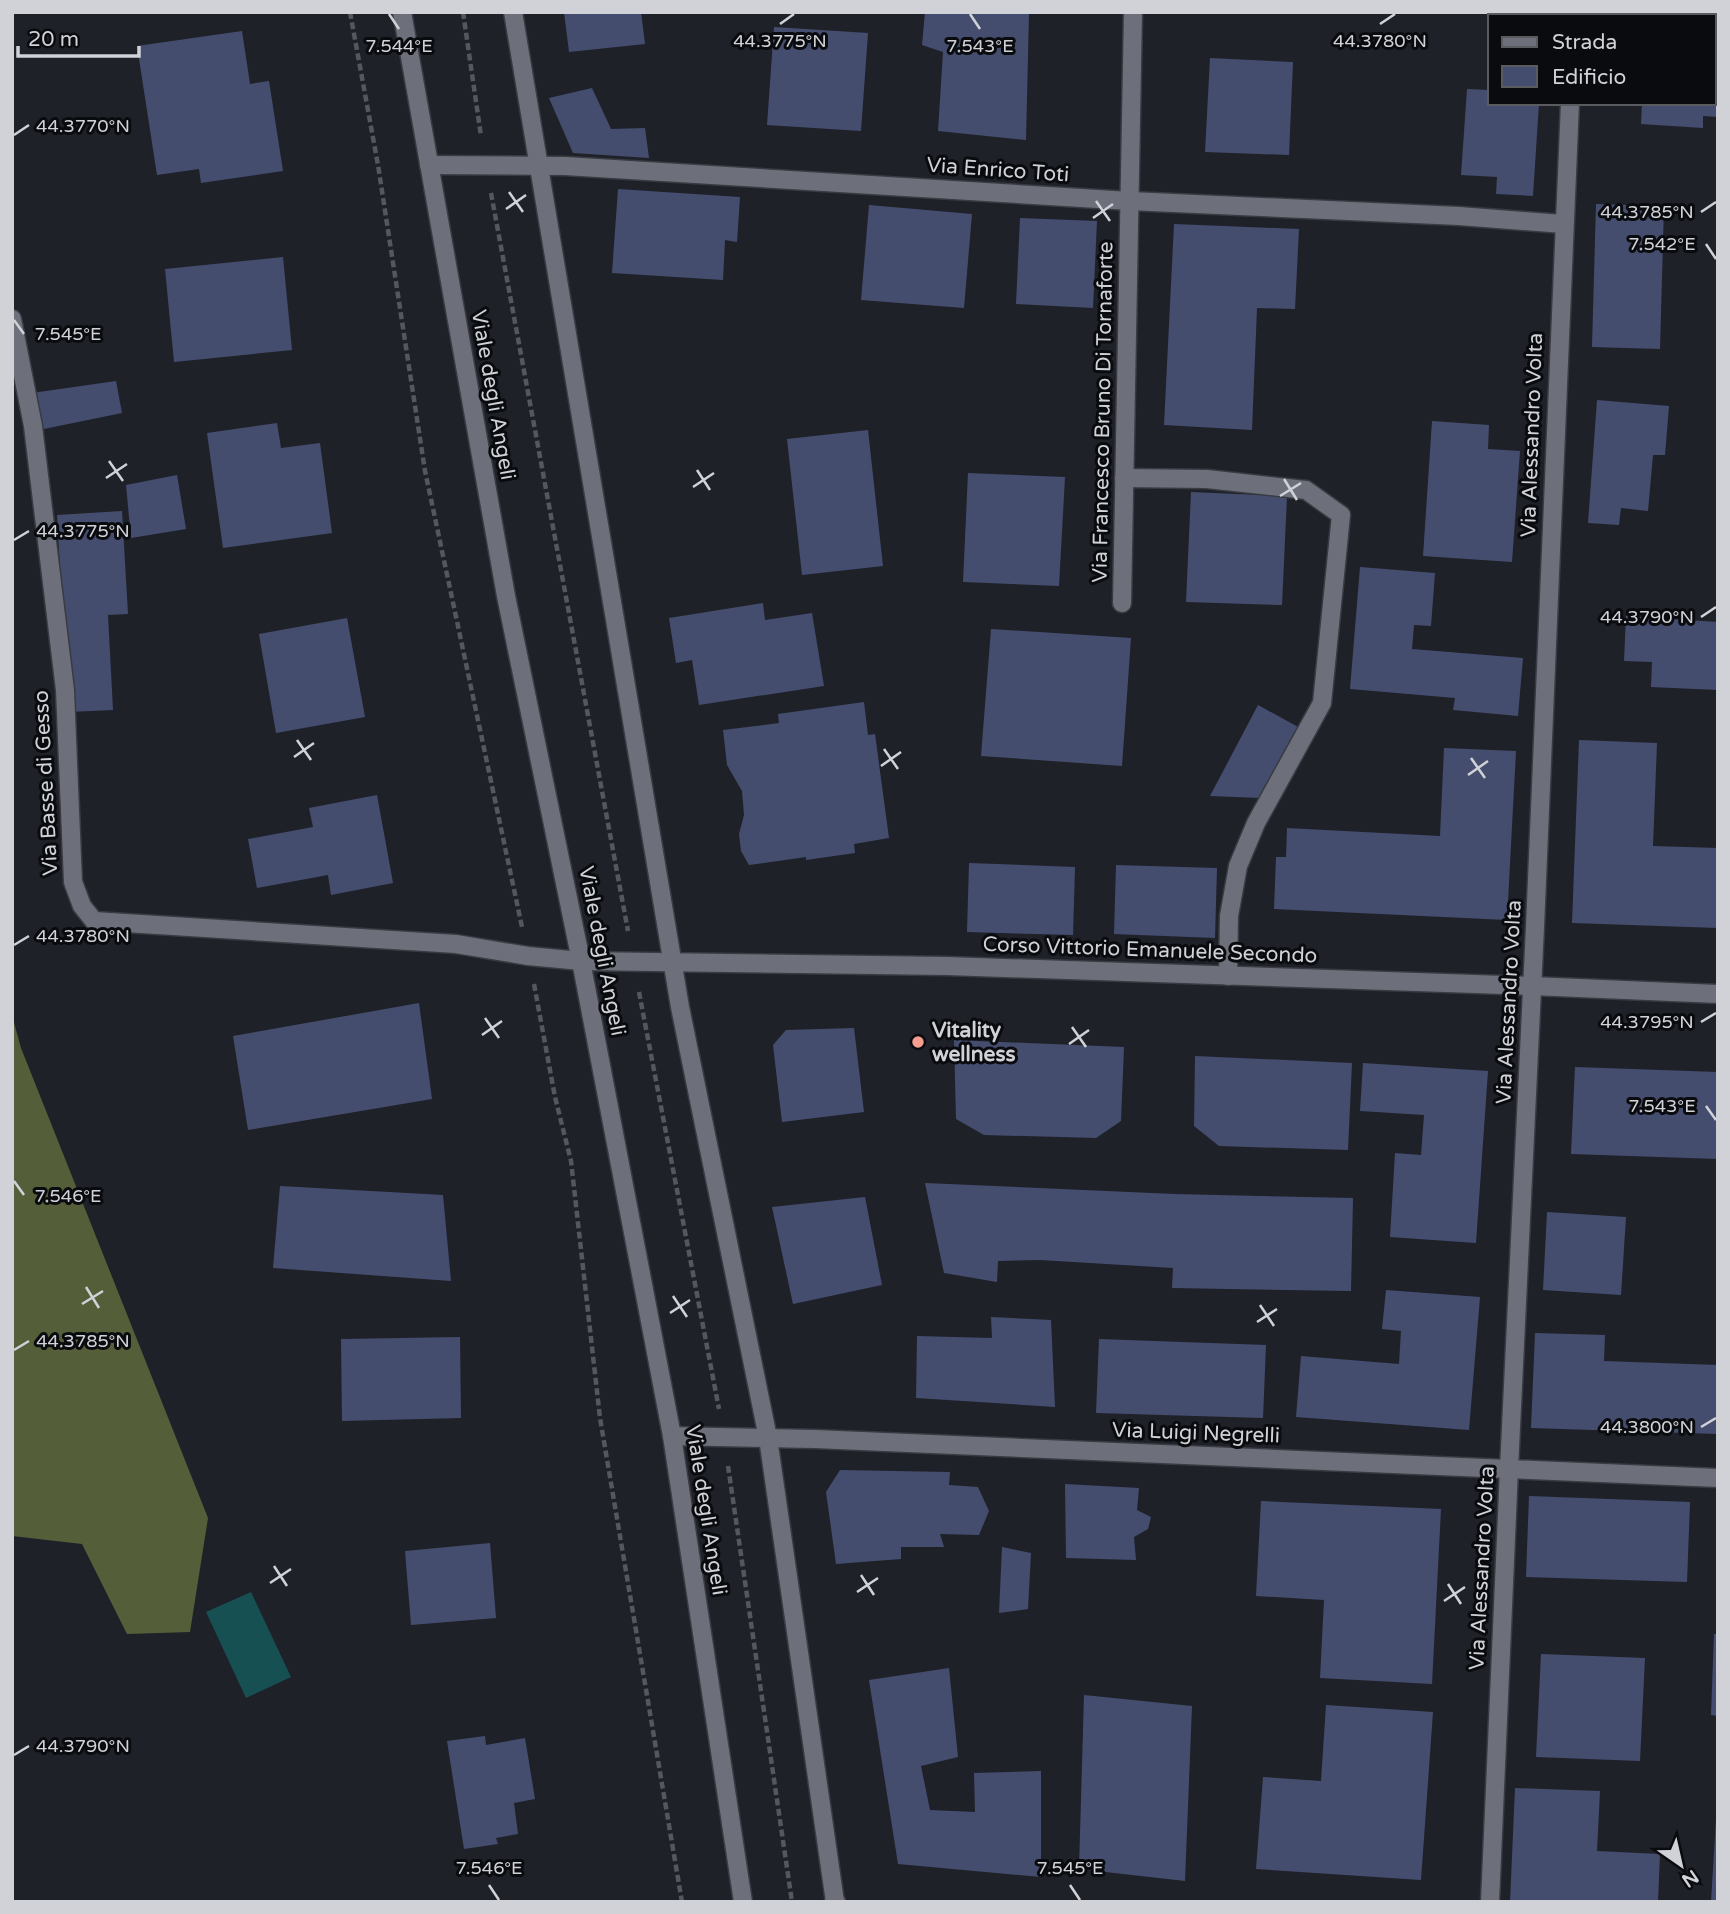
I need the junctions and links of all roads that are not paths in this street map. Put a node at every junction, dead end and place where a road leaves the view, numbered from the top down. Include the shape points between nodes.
1 (402, 12) edge
2 (513, 12) edge
3 (1133, 12) edge
4 (1525, 12) edge
5 (1574, 14) edge
6 (1570, 105) edge
7 (429, 165) junction
8 (540, 166) junction
9 (1130, 201) junction
10 (1563, 224) junction
11 (12, 319) edge
12 (1124, 478) junction
13 (1122, 603) dead end
14 (581, 961) junction
15 (673, 962) junction
16 (1228, 976) junction
17 (1532, 986) junction
18 (1718, 994) edge
19 (672, 1436) junction
20 (768, 1438) junction
21 (1509, 1469) junction
22 (1718, 1478) edge
23 (743, 1902) edge
24 (835, 1902) edge
25 (1490, 1902) edge

1 - 7 street, Viale degli Angeli
2 - 8 street
3 - 9 street, Via Francesco Bruno Di Tornaforte
4 - 5 street
6 - 10 street, Via Alessandro Volta
7 - 8 street, Via Enrico Toti
7 - 14 street, Viale degli Angeli via 506,596
8 - 9 street, Via Enrico Toti
8 - 15 street
9 - 10 street, Via Enrico Toti
9 - 12 street, Via Francesco Bruno Di Tornaforte
10 - 17 street, Via Alessandro Volta
11 - 14 street, Via Basse di Gesso via 33,426 65,690 73,882 82,906 94,920 456,944
12 - 13 street, Via Francesco Bruno Di Tornaforte
12 - 16 street via 1208,479 1306,490 1341,515 1322,703 1256,823 1238,866 1228,916
14 - 15 street, Corso Vittorio Emanuele Secondo
14 - 19 street, Viale degli Angeli
15 - 16 street, Corso Vittorio Emanuele Secondo
15 - 20 street
16 - 17 street, Corso Vittorio Emanuele Secondo
17 - 18 street, Corso Vittorio Emanuele Secondo
17 - 21 street, Via Alessandro Volta
19 - 20 street, Via Luigi Negrelli
19 - 23 street, Viale degli Angeli
20 - 21 street, Via Luigi Negrelli
20 - 24 street
21 - 22 street, Via Luigi Negrelli
21 - 25 street, Via Alessandro Volta

